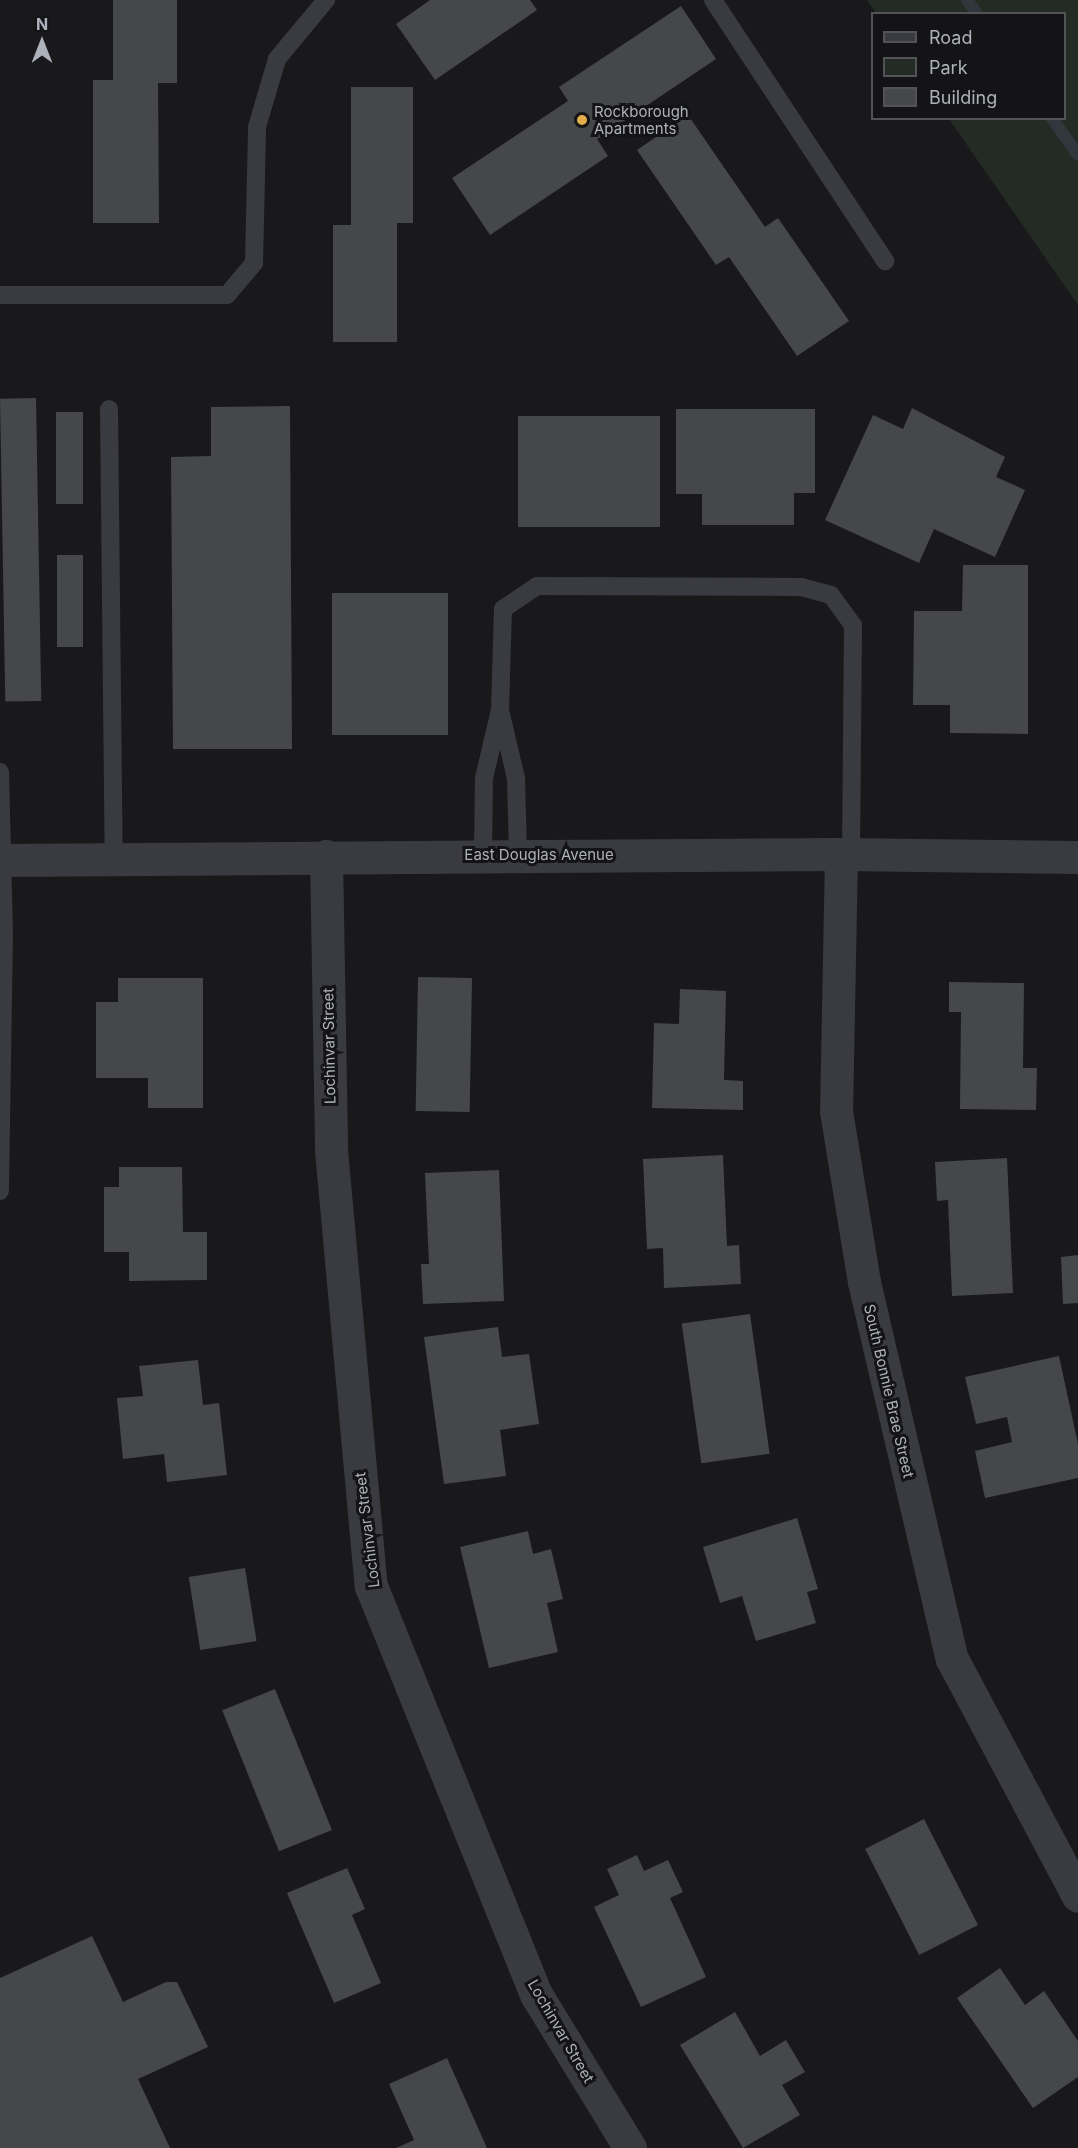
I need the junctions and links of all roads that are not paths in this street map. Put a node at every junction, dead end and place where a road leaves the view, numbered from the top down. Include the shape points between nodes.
1 (327, 0) edge
2 (713, 0) edge
3 (885, 261) dead end
4 (0, 295) edge
5 (110, 409) dead end
6 (500, 710) junction
7 (0, 772) edge
8 (846, 854) junction
9 (326, 856) junction
10 (483, 856) junction
11 (518, 856) junction
12 (1078, 857) edge
13 (114, 859) junction
14 (1, 860) edge
15 (1, 1138) edge
16 (0, 1191) edge
17 (1078, 1896) edge
18 (630, 2148) edge

1 - 4 lane via 277,58 257,127 254,263 227,295
2 - 3 lane
5 - 13 lane
6 - 8 lane via 503,609 537,586 801,587 831,595 853,625
6 - 10 lane via 484,778
6 - 11 lane via 516,778
7 - 14 lane
8 - 11 street, East Douglas Avenue
8 - 12 street, East Douglas Avenue
8 - 17 street, South Bonnie Brae Street via 837,1111 866,1293 952,1659
9 - 10 street, East Douglas Avenue
9 - 13 street, East Douglas Avenue
9 - 18 street, Lochinvar Street via 331,1150 371,1586 537,1996
10 - 11 street, East Douglas Avenue
13 - 14 street, East Douglas Avenue
14 - 15 lane
15 - 16 lane

